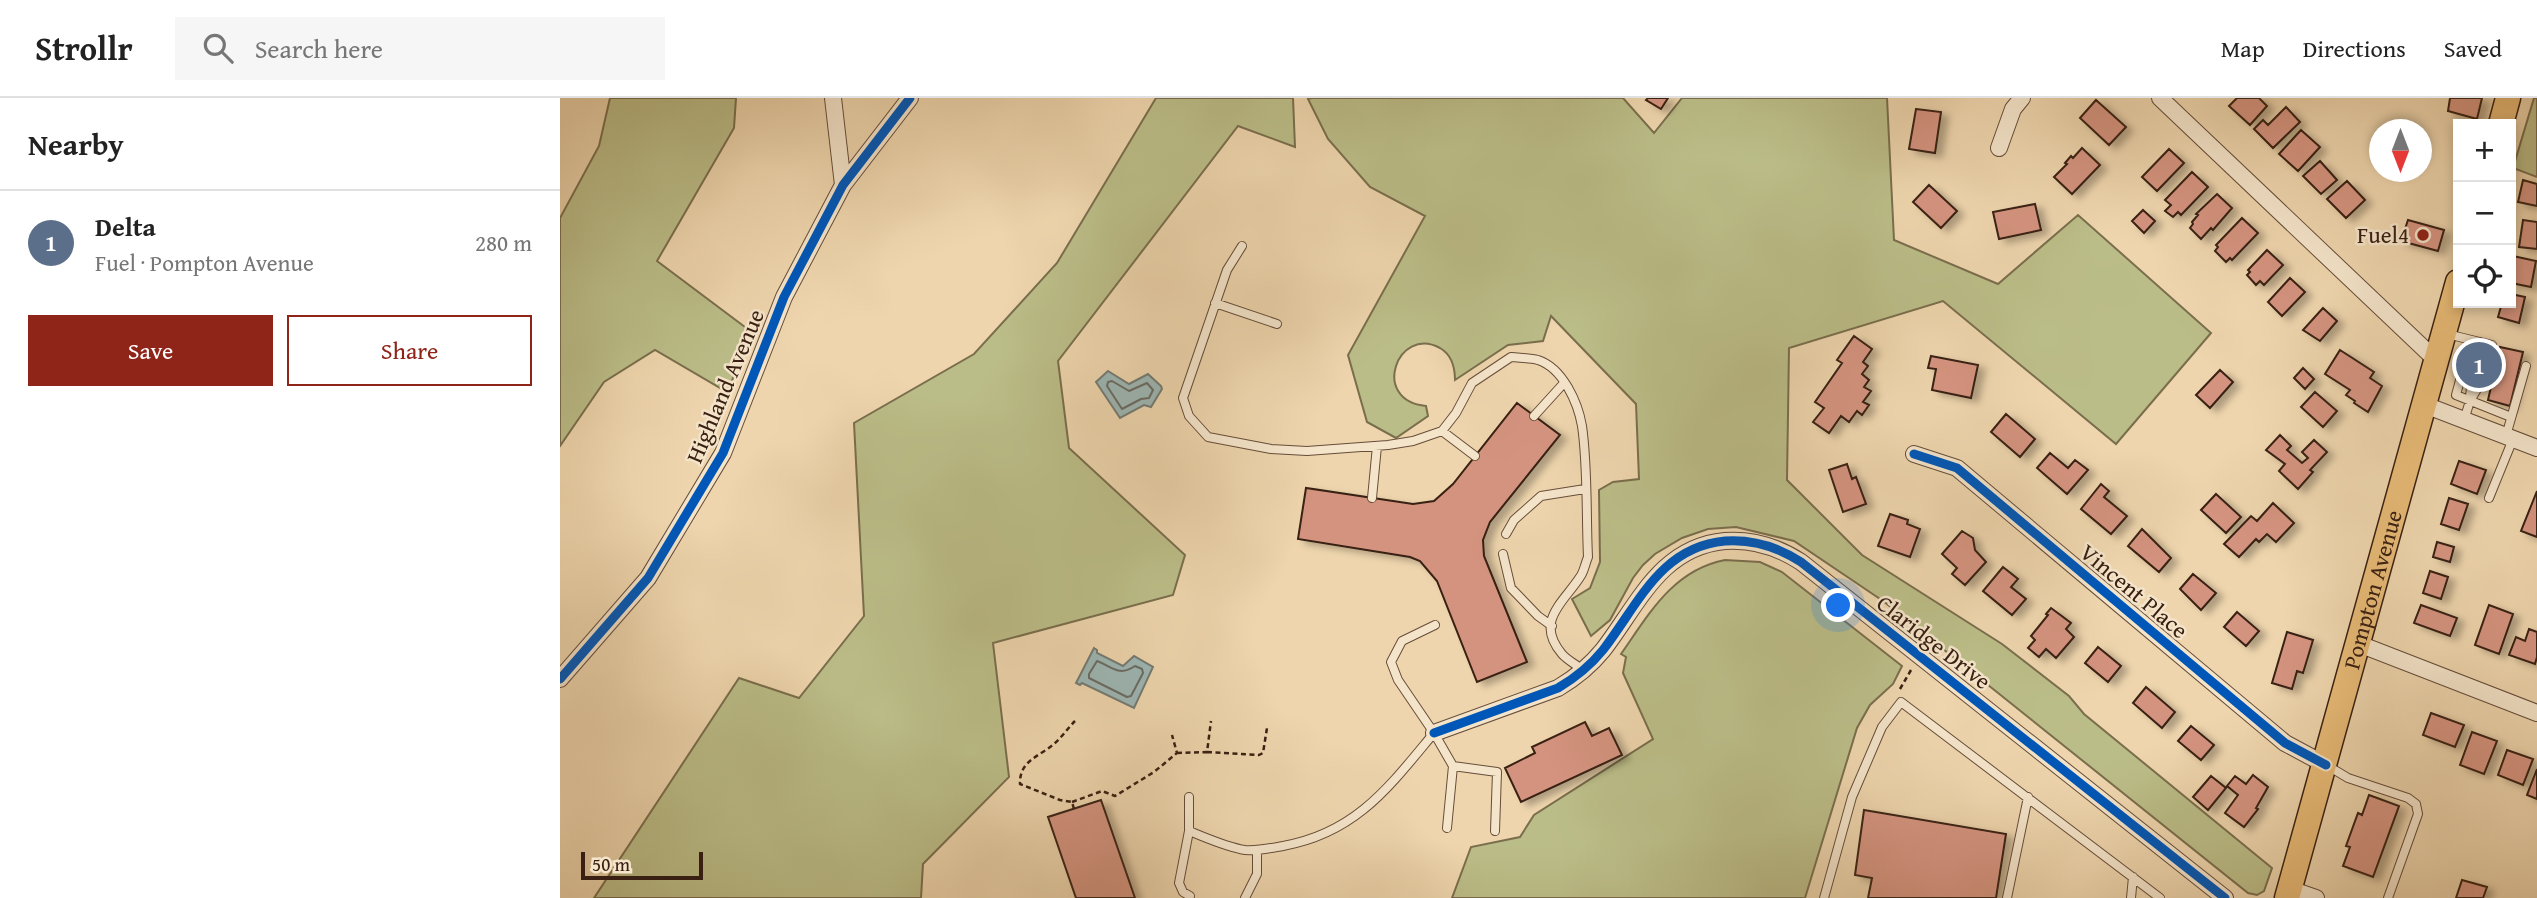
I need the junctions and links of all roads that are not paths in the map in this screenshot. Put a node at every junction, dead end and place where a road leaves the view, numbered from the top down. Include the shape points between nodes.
1 (833, 98) edge
2 (911, 98) edge
3 (2022, 98) edge
4 (2160, 98) edge
5 (2508, 98) edge
6 (2502, 119) edge
7 (1999, 148) dead end
8 (843, 185) junction
9 (1242, 246) dead end
10 (2453, 300) edge
11 (1215, 303) junction
12 (1277, 324) dead end
13 (2444, 333) junction
14 (2476, 341) junction
15 (2478, 353) dead end
16 (2489, 356) dead end
17 (2437, 361) junction
18 (2526, 366) dead end
19 (2472, 375) dead end
20 (2483, 379) dead end
21 (1564, 383) junction
22 (2470, 401) junction
23 (2425, 405) junction
24 (1534, 416) dead end
25 (2511, 417) junction
26 (2464, 420) junction
27 (1442, 431) junction
28 (2509, 438) junction
29 (1377, 446) junction
30 (2537, 448) edge
31 (1914, 454) dead end
32 (1475, 456) dead end
33 (1585, 489) junction
34 (1372, 498) dead end
35 (2489, 498) dead end
36 (1506, 534) dead end
37 (1503, 554) dead end
38 (1435, 625) dead end
39 (1552, 626) junction
40 (2359, 644) junction
41 (1584, 671) junction
42 (560, 679) edge
43 (2537, 713) edge
44 (1434, 733) junction
45 (2326, 765) junction
46 (1452, 766) junction
47 (1189, 797) dead end
48 (2028, 797) junction
49 (1447, 828) dead end
50 (1189, 831) junction
51 (1495, 831) dead end
52 (1257, 850) junction
53 (2133, 877) junction
54 (2288, 893) edge
55 (1191, 896) dead end
56 (1245, 898) edge
57 (1824, 898) edge
58 (2007, 898) edge
59 (2131, 898) edge
60 (2160, 898) edge
61 (2225, 898) edge
62 (2316, 898) edge
63 (2388, 898) edge

1 - 8 street
2 - 8 street, Highland Avenue
3 - 7 street via 2013,109
4 - 17 street
5 - 6 main road
8 - 42 street, Highland Avenue via 784,297 723,453 648,578
9 - 11 lane
10 - 13 main road, Pompton Avenue
11 - 12 lane
11 - 29 lane via 1183,398 1189,416 1208,437 1287,450
13 - 14 lane
13 - 17 main road, Pompton Avenue
14 - 15 lane
14 - 16 lane via 2491,345
14 - 22 lane via 2456,395
17 - 23 main road, Pompton Avenue
18 - 25 lane
19 - 22 lane
20 - 22 lane
21 - 24 lane
21 - 27 lane via 1539,360 1511,357 1472,383
21 - 33 lane via 1581,425
22 - 25 lane
22 - 26 lane
23 - 26 street
23 - 40 main road, Pompton Avenue
25 - 28 lane
26 - 28 street
27 - 29 lane
27 - 32 lane
28 - 30 street
28 - 35 lane
29 - 34 lane
31 - 45 street, Vincent Place via 1957,468 2285,743
33 - 36 lane via 1541,496 1514,520
33 - 39 lane via 1588,557 1581,576 1559,603
37 - 39 lane via 1511,588
38 - 44 lane via 1402,641 1391,662
39 - 41 lane via 1561,654
40 - 43 street
40 - 45 main road, Pompton Avenue
41 - 44 street, Claridge Drive via 1558,688
41 - 61 street, Claridge Drive via 1648,585 1678,557 1704,545 1732,541 1775,548 1801,562
44 - 46 lane
44 - 52 lane via 1384,792 1345,824 1311,841
45 - 54 main road, Pompton Avenue
45 - 63 lane via 2416,804 2418,814
46 - 49 lane
46 - 51 lane via 1497,772
47 - 50 lane
48 - 53 lane
48 - 57 lane via 1901,702 1882,727 1853,797
48 - 58 lane
50 - 52 lane
50 - 55 lane via 1179,883
52 - 56 lane via 1256,874
53 - 59 lane
53 - 60 lane
54 - 62 street

